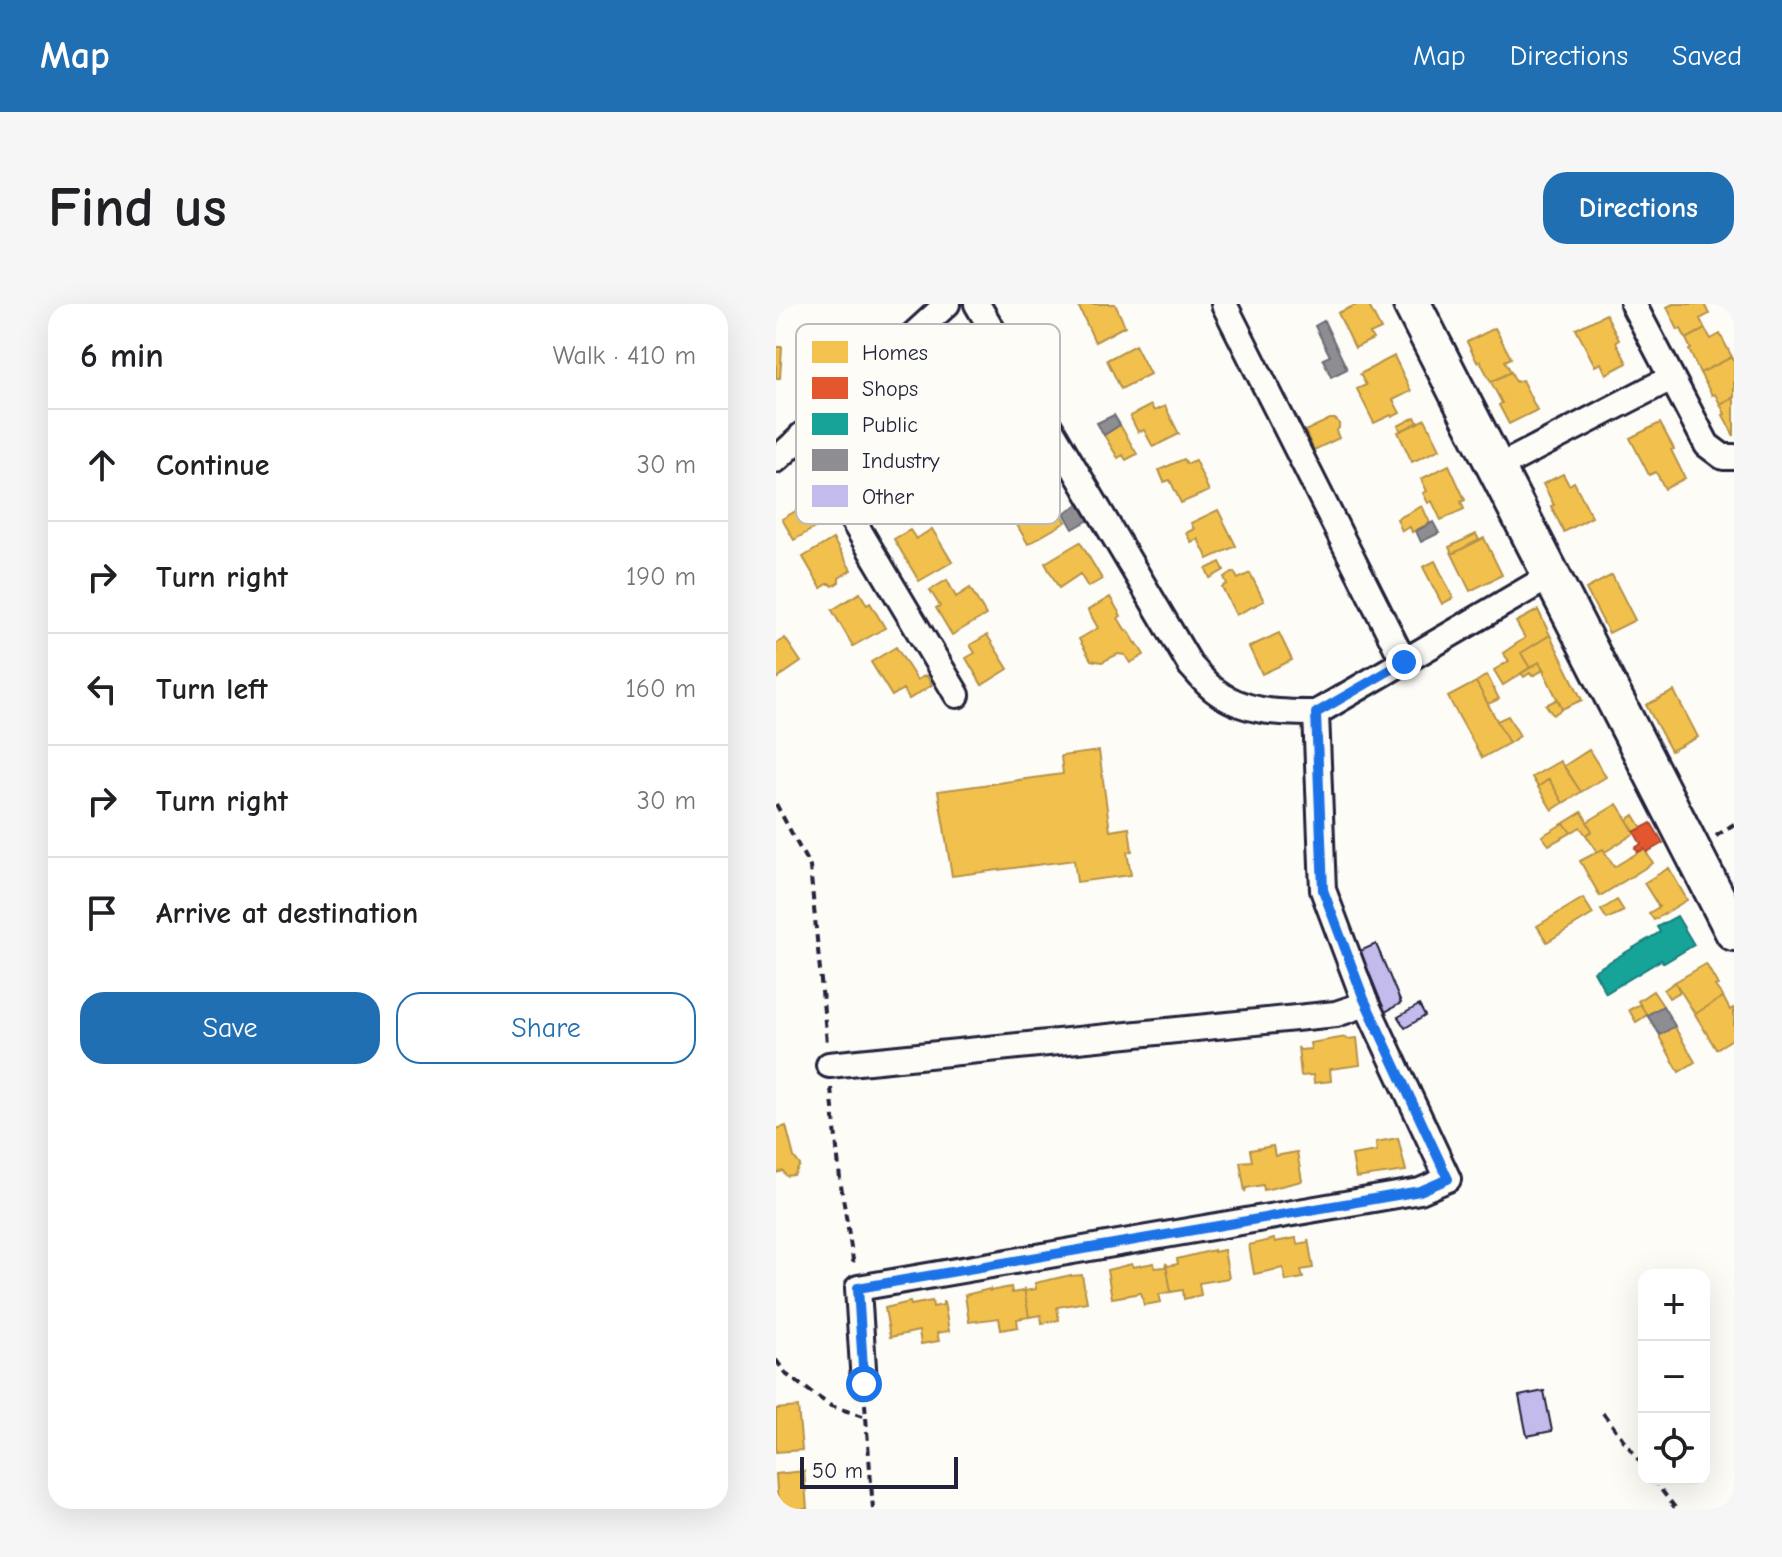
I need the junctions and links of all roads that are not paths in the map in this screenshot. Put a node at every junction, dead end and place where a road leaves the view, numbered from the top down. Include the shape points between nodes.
1 (947, 304) edge
2 (977, 304) edge
3 (1224, 304) edge
4 (1412, 304) edge
5 (1633, 304) edge
6 (924, 324) edge
7 (989, 324) edge
8 (1671, 378) junction
9 (792, 438) edge
10 (1060, 444) edge
11 (1734, 457) edge
12 (776, 460) edge
13 (1497, 468) junction
14 (847, 524) edge
15 (1552, 575) junction
16 (1404, 662) junction
17 (957, 695) dead end
18 (1316, 713) junction
19 (1734, 932) edge
20 (1366, 1004) junction
21 (829, 1065) dead end
22 (864, 1384) road end

1 - 6 street
2 - 7 street
3 - 16 street
4 - 13 street
5 - 8 street
8 - 11 street via 1707,445 1723,457
8 - 13 street
9 - 12 street
10 - 18 street via 1191,666 1211,688 1249,709
13 - 15 street
14 - 17 street
15 - 16 street
15 - 19 street
16 - 18 street
18 - 20 street via 1323,890
20 - 21 street via 1336,1014
20 - 22 street via 1448,1179 1420,1191 858,1288

